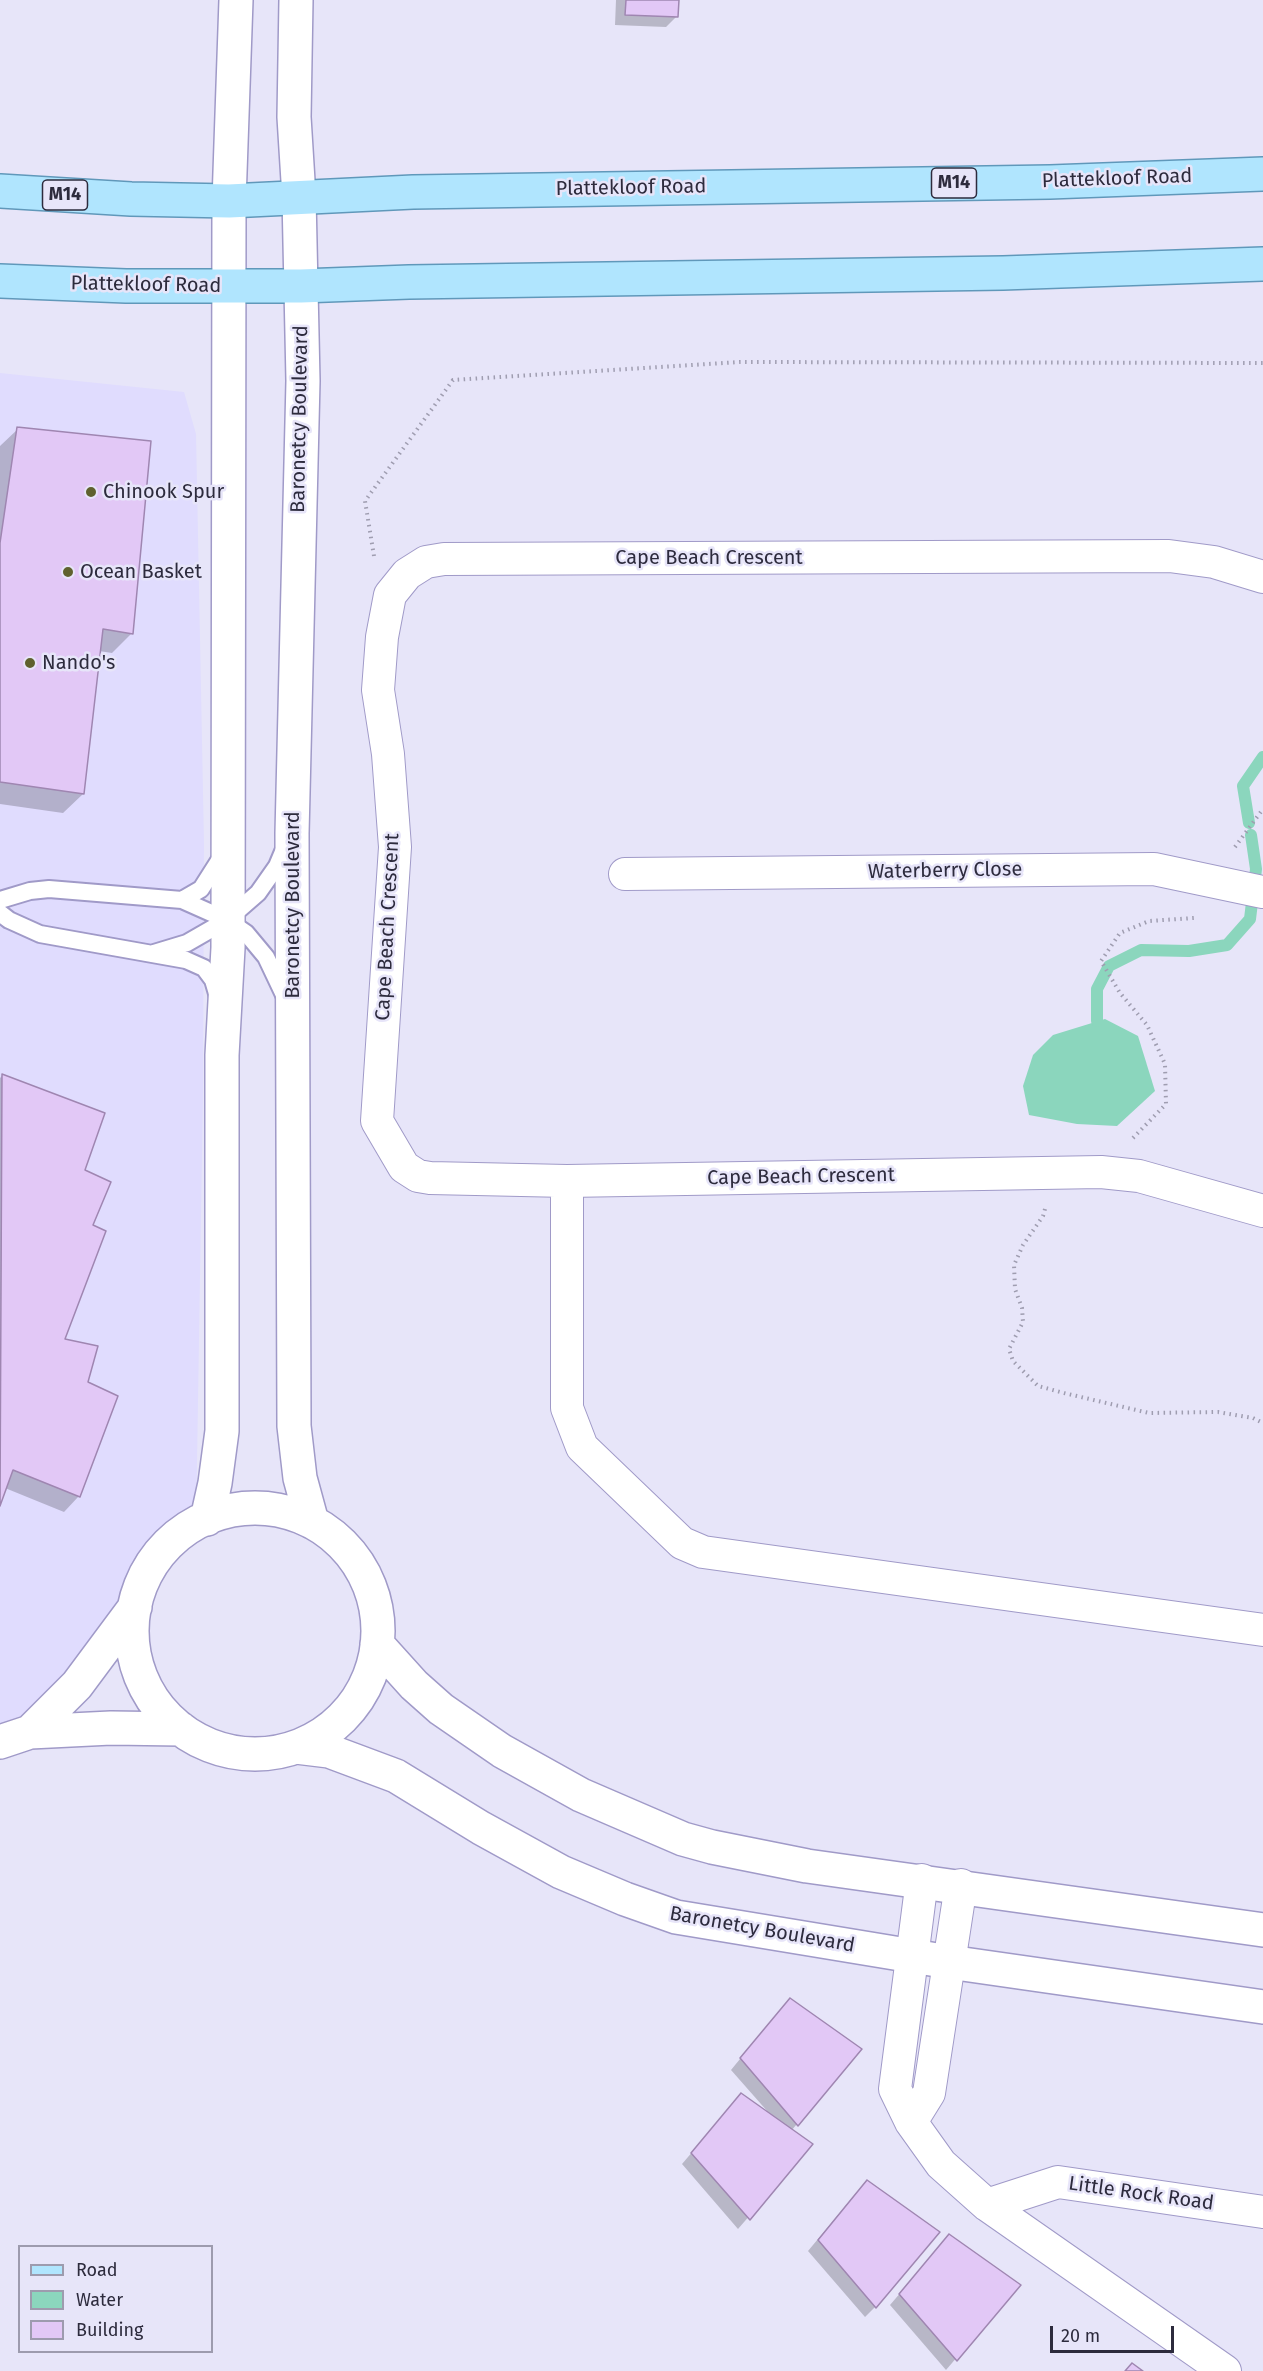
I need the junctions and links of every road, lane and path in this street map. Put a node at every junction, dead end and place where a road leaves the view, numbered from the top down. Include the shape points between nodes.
1 (236, 0) edge
2 (296, 0) edge
3 (1263, 174) edge
4 (0, 190) edge
5 (299, 197) junction
6 (230, 201) junction
7 (1263, 264) edge
8 (0, 281) edge
9 (301, 286) junction
10 (230, 287) junction
11 (1263, 363) edge
12 (407, 574) junction
13 (1263, 577) edge
14 (292, 833) junction
15 (229, 844) junction
16 (625, 874) dead end
17 (1263, 892) edge
18 (0, 900) edge
19 (182, 900) junction
20 (0, 913) edge
21 (227, 920) junction
22 (151, 954) junction
23 (223, 1015) junction
24 (293, 1017) junction
25 (567, 1181) junction
26 (1263, 1210) edge
27 (207, 1519) junction
28 (312, 1522) junction
29 (135, 1607) junction
30 (1263, 1630) edge
31 (377, 1644) junction
32 (181, 1729) junction
33 (15, 1737) edge
34 (296, 1747) junction
35 (922, 1880) junction
36 (961, 1886) junction
37 (1263, 1930) edge
38 (913, 1956) junction
39 (949, 1962) junction
40 (1263, 2007) edge
41 (911, 2122) junction
42 (987, 2205) junction
43 (1263, 2212) edge
44 (1225, 2371) edge

1 - 6 street
2 - 5 street, Baronetcy Boulevard via 294,117
3 - 5 main road, Plattekloof Road / M14
4 - 6 main road, Plattekloof Road / M14
5 - 6 main road, Plattekloof Road / M14
5 - 9 street, Baronetcy Boulevard
6 - 10 street
7 - 9 main road, Plattekloof Road via 1003,273
8 - 10 main road, Plattekloof Road
9 - 10 main road, Plattekloof Road
9 - 14 street, Baronetcy Boulevard via 303,381
10 - 15 street
11 - 12 path via 740,362 453,380 365,501 375,566
12 - 13 street, Cape Beach Crescent via 426,562 444,559 1169,556 1214,562
12 - 25 street, Cape Beach Crescent via 390,595 378,690 388,754 395,847 377,1121 404,1167 418,1176
14 - 21 lane via 277,866 258,893
14 - 24 street, Baronetcy Boulevard
15 - 19 lane via 201,889
15 - 21 street
16 - 17 street, Waterberry Close via 1154,868
18 - 19 lane via 49,889
19 - 21 lane
20 - 22 lane via 40,934
21 - 22 lane via 187,943
21 - 23 street
21 - 24 lane via 246,933 267,957
22 - 23 lane via 186,960 204,968 213,981
23 - 27 street via 222,1431
24 - 28 street, Baronetcy Boulevard via 294,1426 300,1478
25 - 26 street, Cape Beach Crescent via 1101,1172 1139,1176
25 - 30 street via 567,1408 582,1447 682,1543 703,1552
27 - 28 street via 260,1508
27 - 29 street via 179,1535 163,1550 146,1577
28 - 31 street via 344,1546 367,1579 375,1604
29 - 32 street via 133,1642 140,1675 157,1705
29 - 33 street via 77,1684
31 - 34 street via 369,1677 351,1707 327,1731
31 - 35 street via 414,1685 468,1729 534,1770 636,1820 683,1839 737,1853
32 - 33 street via 111,1728
32 - 34 street via 201,1742 236,1753 261,1754
34 - 38 street, Baronetcy Boulevard via 329,1751 387,1772 561,1872 654,1910 701,1922
35 - 36 street
35 - 38 street
36 - 37 street
36 - 39 street
38 - 39 street, Baronetcy Boulevard
38 - 41 street via 895,2089
39 - 40 street, Baronetcy Boulevard
39 - 41 street via 929,2093
41 - 42 street via 941,2163
42 - 43 street, Little Rock Road via 1058,2182
42 - 44 street

